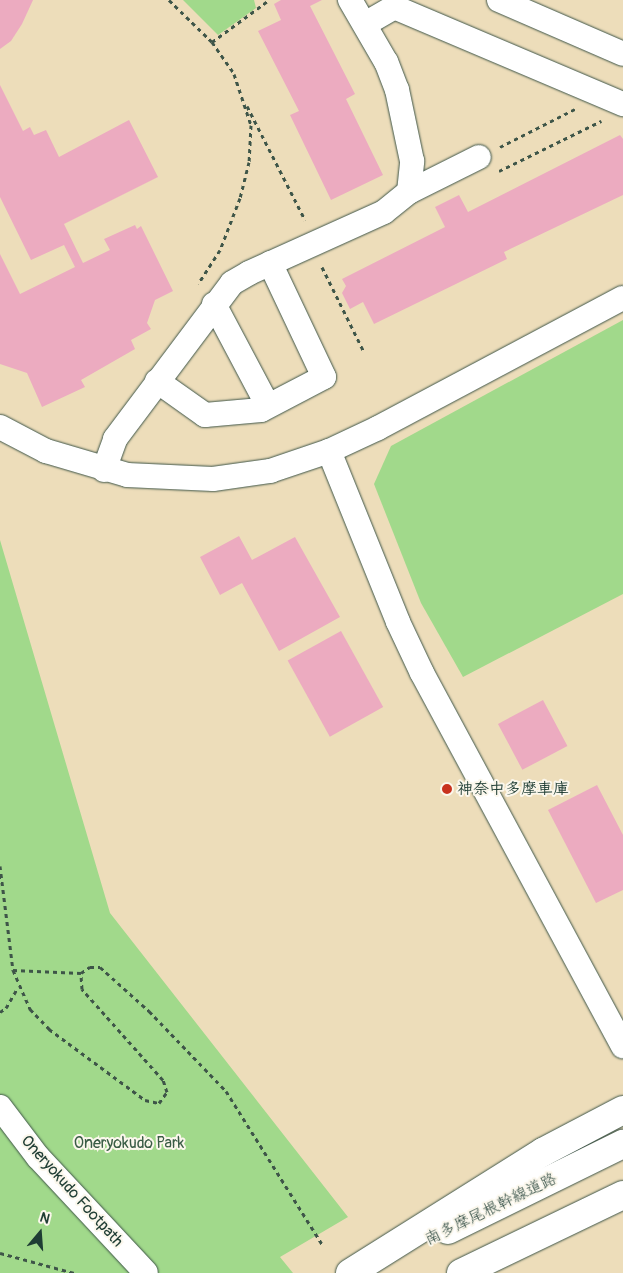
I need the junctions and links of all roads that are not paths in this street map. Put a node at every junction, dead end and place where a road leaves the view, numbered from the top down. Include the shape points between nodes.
1 (350, 0) edge
2 (499, 0) edge
3 (365, 24) junction
4 (623, 54) edge
5 (612, 99) edge
6 (479, 157) road end
7 (409, 192) junction
8 (270, 263) junction
9 (623, 298) edge
10 (214, 304) junction
11 (157, 381) junction
12 (268, 406) junction
13 (0, 427) edge
14 (329, 451) junction
15 (104, 470) junction
16 (623, 1046) edge
17 (0, 1107) edge
18 (623, 1110) edge
19 (623, 1144) edge
20 (623, 1195) edge
21 (623, 1210) edge
22 (146, 1273) edge
23 (350, 1273) edge
24 (359, 1273) edge
25 (462, 1273) edge

1 - 3 street
2 - 4 street
3 - 5 street via 394,7
3 - 7 street via 386,62 405,116 412,161
6 - 7 street
7 - 8 street via 319,254
8 - 10 street via 232,284
8 - 12 street via 324,377
9 - 14 street via 431,401
10 - 11 street
10 - 12 street
11 - 12 street via 205,416 261,410
11 - 15 street via 115,439
13 - 15 street via 46,451
14 - 15 street via 270,471 212,479 147,478
14 - 16 street via 422,673
17 - 22 street, Oneryokudo Footpath via 38,1157
18 - 23 main road via 544,1152
19 - 24 main road, 南多摩尾根幹線道路
20 - 25 main road
21 - 25 main road

